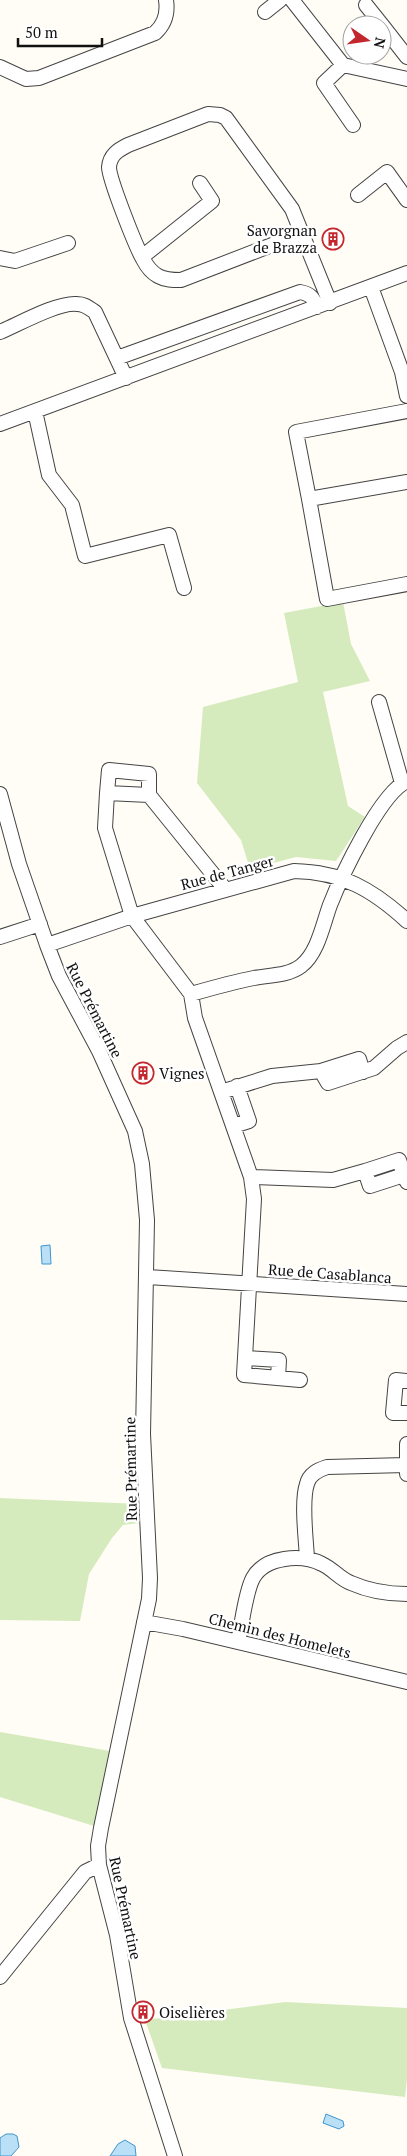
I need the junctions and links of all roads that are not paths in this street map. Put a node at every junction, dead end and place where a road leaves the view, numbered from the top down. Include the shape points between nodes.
1 (166, 0) edge
2 (280, 0) edge
3 (292, 0) edge
4 (366, 5) dead end
5 (265, 12) dead end
6 (374, 15) edge
7 (392, 38) edge
8 (407, 57) edge
9 (343, 66) junction
10 (0, 67) edge
11 (407, 79) edge
12 (353, 125) dead end
13 (200, 183) dead end
14 (358, 195) dead end
15 (407, 200) edge
16 (302, 233) junction
17 (68, 244) dead end
18 (142, 257) junction
19 (0, 258) edge
20 (407, 273) edge
21 (371, 287) junction
22 (324, 305) junction
23 (203, 326) junction
24 (0, 332) edge
25 (214, 346) junction
26 (117, 358) junction
27 (126, 378) junction
28 (407, 396) edge
29 (35, 411) junction
30 (407, 411) edge
31 (0, 424) edge
32 (407, 482) edge
33 (309, 499) junction
34 (407, 584) edge
35 (184, 588) dead end
36 (379, 702) dead end
37 (405, 782) edge
38 (107, 793) junction
39 (0, 794) edge
40 (149, 795) junction
41 (341, 878) junction
42 (225, 889) junction
43 (132, 916) junction
44 (407, 921) edge
45 (40, 924) junction
46 (0, 937) edge
47 (47, 945) junction
48 (191, 994) junction
49 (407, 1042) edge
50 (238, 1086) junction
51 (221, 1092) junction
52 (233, 1126) junction
53 (250, 1177) junction
54 (405, 1178) edge
55 (148, 1277) junction
56 (251, 1283) junction
57 (407, 1294) edge
58 (300, 1380) dead end
59 (407, 1381) edge
60 (407, 1413) edge
61 (407, 1444) edge
62 (406, 1470) edge
63 (307, 1558) junction
64 (407, 1594) edge
65 (144, 1622) junction
66 (238, 1642) junction
67 (407, 1682) edge
68 (99, 1865) junction
69 (0, 1977) edge
70 (175, 2156) edge

1 - 10 street via 168,10 155,33 39,78 26,79
2 - 5 street
3 - 9 street
4 - 6 street
7 - 8 street
9 - 11 street
9 - 12 street via 324,83
13 - 18 street via 212,201
14 - 15 street via 388,172
16 - 18 street via 181,280 158,276
16 - 18 street via 292,209 232,126 220,115 208,114 128,145 112,157 109,167 111,178
16 - 22 street
17 - 19 street via 15,261
20 - 21 street
21 - 22 street
21 - 28 street via 402,372
22 - 23 street via 300,292
22 - 25 street
23 - 25 street
23 - 26 street
24 - 26 street via 64,305 87,306 95,312
25 - 27 street
26 - 27 street
27 - 29 street
29 - 31 street
29 - 35 street via 49,475 72,504 85,556 169,535
30 - 33 street via 296,432
32 - 33 street
33 - 34 street via 327,599
36 - 37 street
37 - 41 street via 390,794
38 - 40 street
38 - 40 street via 109,770 149,774
38 - 43 street via 105,828
39 - 45 street, Rue Prémartine
40 - 42 street
41 - 42 street, Rue de Tanger via 294,871
41 - 44 street, Rue de Tanger via 365,888
41 - 48 street via 312,954 302,966 290,972
42 - 43 street, Rue de Tanger
43 - 47 street, Rue de Tanger
43 - 48 street
45 - 46 street
45 - 47 street, Rue Prémartine
47 - 55 street, Rue Prémartine via 135,1131 142,1164 147,1220
48 - 51 street via 195,1018
49 - 50 street via 374,1068 328,1083 321,1071 272,1076
50 - 51 street
50 - 52 street via 249,1121
51 - 52 street
52 - 53 street
53 - 54 street via 334,1180 365,1171 370,1186
53 - 56 street via 254,1199
55 - 56 street, Rue de Casablanca
55 - 65 street, Rue Prémartine via 143,1434 150,1578
56 - 57 street, Rue de Casablanca
56 - 58 street, Rue de Casablanca via 244,1375
59 - 60 street via 396,1380 393,1412
61 - 62 street
62 - 63 street via 327,1467 312,1475 305,1496
63 - 64 street via 323,1564 352,1584 378,1592
63 - 66 street via 277,1561 264,1566 253,1578
65 - 66 street, Chemin des Homelets
65 - 68 street, Rue Prémartine via 101,1828
66 - 67 street, Chemin des Homelets
68 - 69 street via 85,1872
68 - 70 street, Rue Prémartine via 117,1935 131,2018

